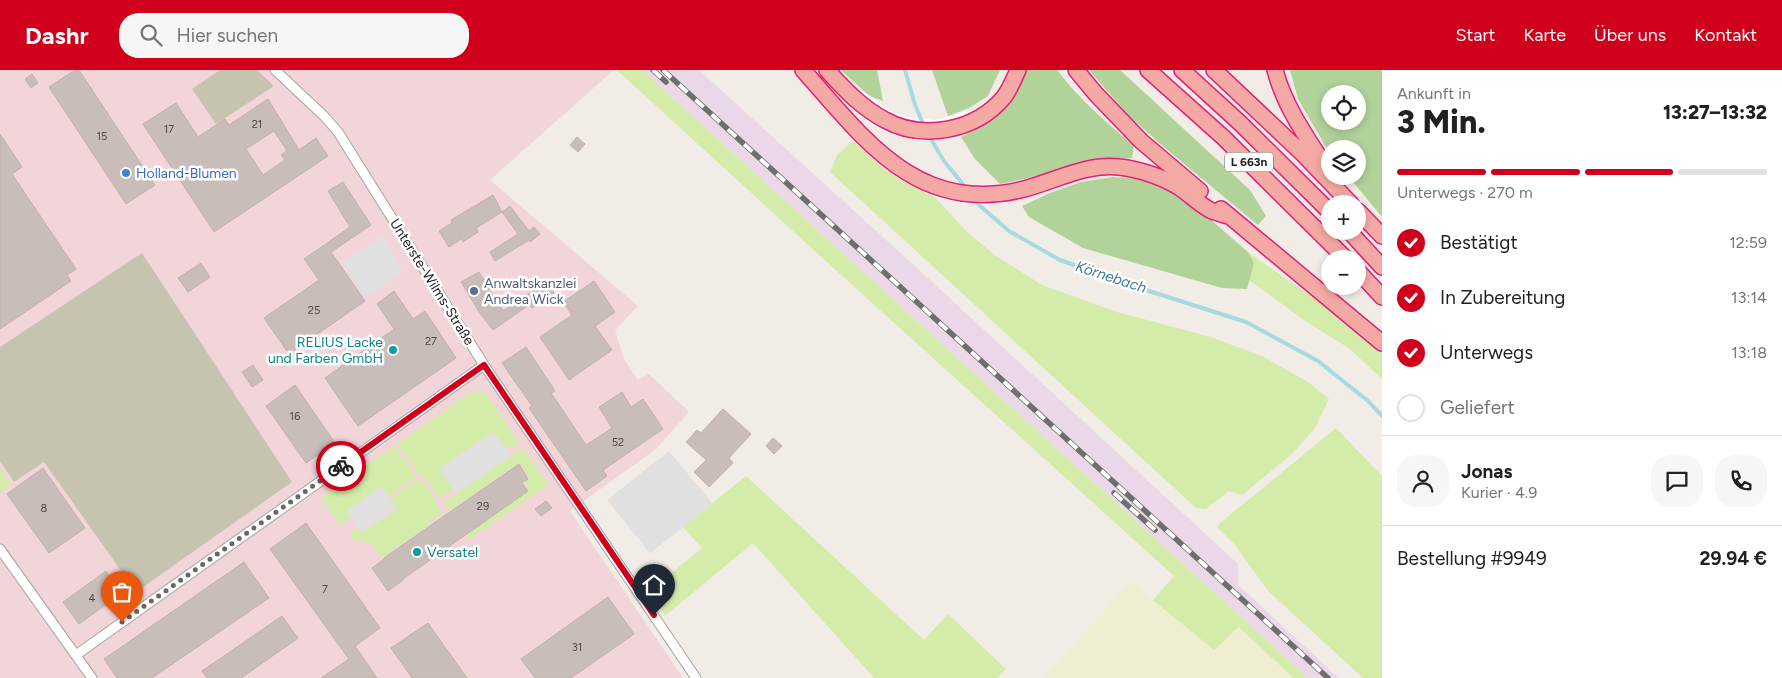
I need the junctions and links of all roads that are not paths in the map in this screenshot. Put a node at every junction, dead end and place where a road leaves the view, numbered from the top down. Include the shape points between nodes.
1 (275, 70) edge
2 (804, 70) edge
3 (827, 70) edge
4 (1018, 70) edge
5 (1076, 70) edge
6 (1148, 70) edge
7 (1182, 70) edge
8 (1214, 70) edge
9 (1275, 70) edge
10 (1321, 160) edge
11 (1342, 195) edge
12 (1321, 203) edge
13 (1228, 216) junction
14 (1366, 219) edge
15 (1382, 236) edge
16 (1356, 240) edge
17 (1337, 250) edge
18 (1382, 267) edge
19 (1366, 280) edge
20 (1382, 297) edge
21 (1382, 343) edge
22 (484, 365) junction
23 (0, 549) edge
24 (76, 655) junction
25 (92, 678) edge
26 (696, 678) edge

1 - 22 street, Unterste-Wilms-Straße via 338,132
2 - 13 highway via 880,153 931,186 974,195 1009,192 1084,170 1117,166 1133,168 1178,186 1211,210
3 - 4 highway via 854,98 886,121 911,130 937,131 971,121 994,107 1012,85
5 - 13 highway via 1141,141
6 - 17 highway, L 663n via 1224,138
7 - 12 highway, L 663n
8 - 11 highway
9 - 10 highway via 1288,104
13 - 21 highway
14 - 15 highway
16 - 18 highway
19 - 20 highway
22 - 24 street
22 - 26 street, Unterste-Wilms-Straße
23 - 24 street
24 - 25 street

